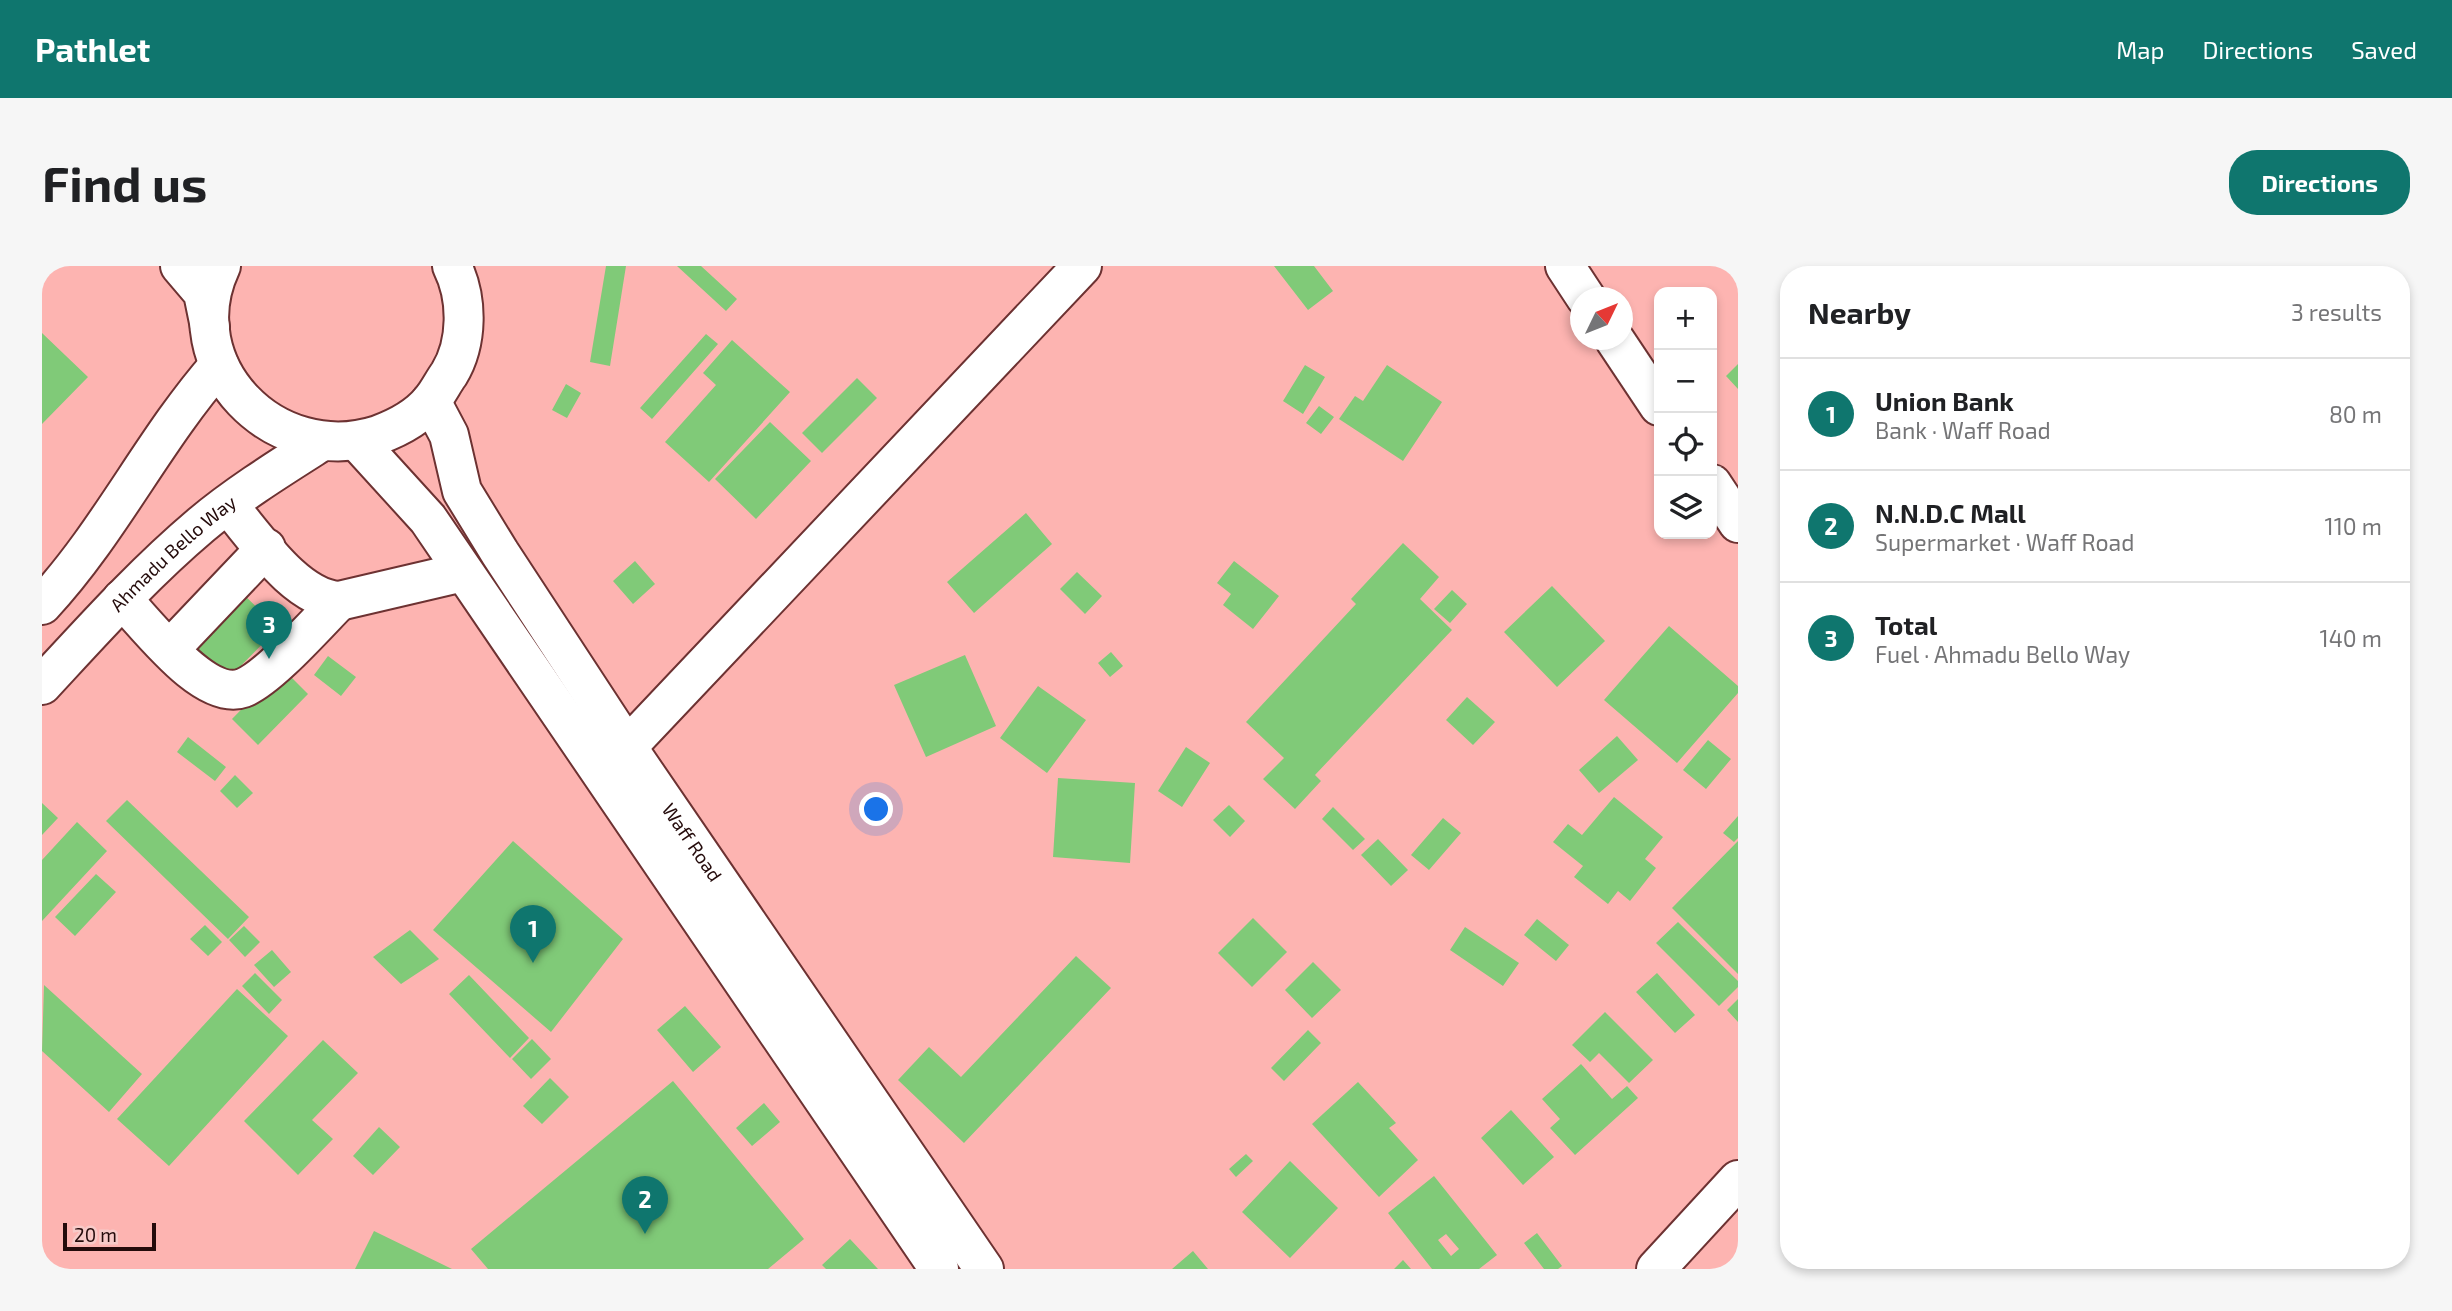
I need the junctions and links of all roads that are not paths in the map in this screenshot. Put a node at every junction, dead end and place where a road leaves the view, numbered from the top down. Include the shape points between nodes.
1 (180, 266) edge
2 (221, 266) edge
3 (452, 266) edge
4 (484, 266) edge
5 (1082, 266) edge
6 (1565, 266) edge
7 (1579, 287) edge
8 (464, 313) junction
9 (210, 327) junction
10 (1622, 350) edge
11 (219, 365) junction
12 (1654, 398) edge
13 (431, 401) junction
14 (339, 442) junction
15 (1717, 492) edge
16 (228, 505) junction
17 (1738, 523) edge
18 (265, 548) junction
19 (463, 572) junction
20 (122, 599) junction
21 (339, 600) junction
22 (42, 605) edge
23 (170, 649) junction
24 (42, 685) edge
25 (627, 747) junction
26 (1738, 1180) edge
27 (939, 1269) edge
28 (984, 1269) edge
29 (1656, 1269) edge

1 - 9 street via 204,293
2 - 9 street via 213,283
3 - 8 street
4 - 8 street
5 - 25 street
6 - 7 street
8 - 13 street, Ahmadu Bello Way via 454,365
9 - 11 street
10 - 12 street
11 - 14 street via 243,402 278,429
11 - 22 street via 186,402 76,569
13 - 14 street, Ahmadu Bello Way via 397,428
13 - 25 street, Waff Road via 449,435 461,491
14 - 16 street, Ahmadu Bello Way
14 - 19 street, Waff Road via 428,519
15 - 17 street
16 - 18 street
16 - 20 street, Ahmadu Bello Way
18 - 21 street via 303,589 323,600
18 - 23 street
19 - 21 street
19 - 27 street, Waff Road
20 - 23 street
20 - 24 street, Ahmadu Bello Way
21 - 23 street via 263,674 242,688 217,687 199,679
25 - 28 street, Waff Road
26 - 29 street

